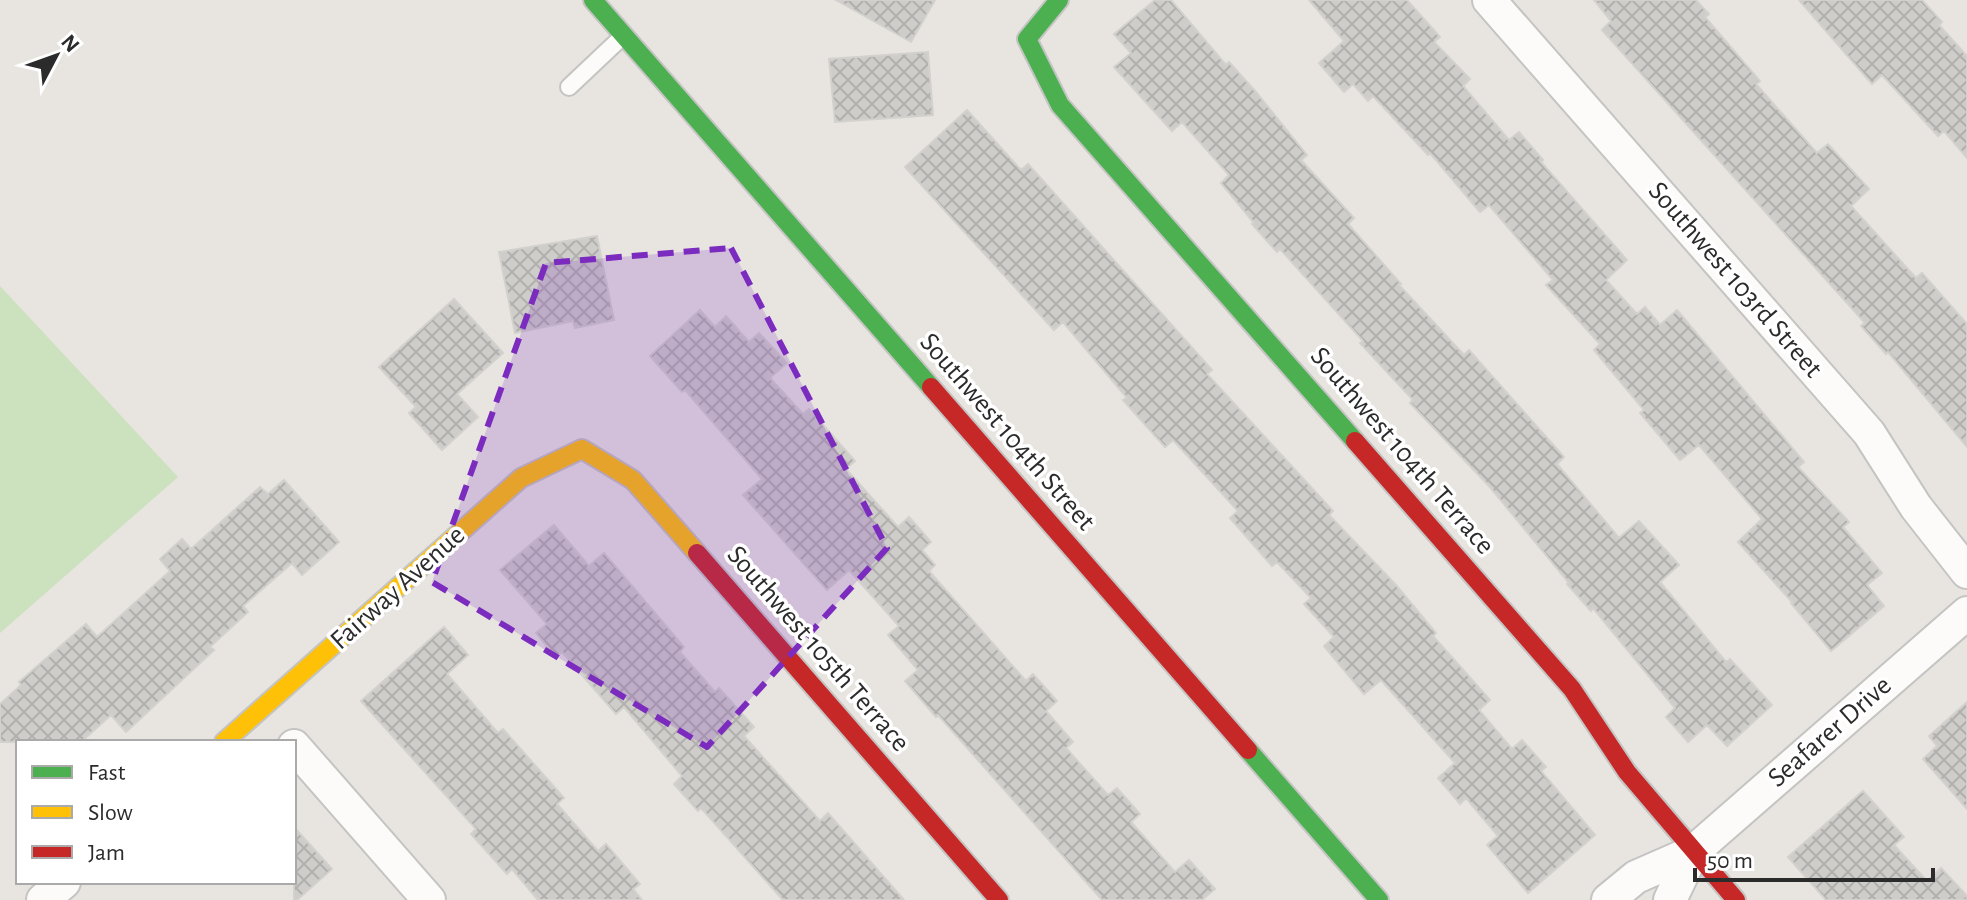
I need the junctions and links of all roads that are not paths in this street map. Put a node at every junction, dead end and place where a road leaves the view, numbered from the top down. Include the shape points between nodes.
1 (593, 0) edge
2 (1059, 0) edge
3 (1489, 0) edge
4 (625, 35) junction
5 (569, 87) dead end
6 (582, 449) joint
7 (1967, 572) edge
8 (1967, 613) edge
9 (262, 709) junction
10 (226, 740) edge
11 (289, 740) edge
12 (296, 749) edge
13 (1693, 852) junction
14 (62, 884) edge
15 (43, 900) edge
16 (429, 900) edge
17 (999, 900) edge
18 (1379, 900) edge
19 (1608, 900) edge
20 (1670, 900) edge
21 (1736, 900) edge

1 - 4 street, Southwest 104th Street
2 - 13 street, Southwest 104th Terrace via 1027,39 1060,105 1572,689 1617,759
3 - 7 street, Southwest 103rd Street via 1869,433 1916,507
4 - 5 lane
4 - 18 street, Southwest 104th Street
6 - 9 street, Fairway Avenue via 521,478
6 - 17 street, Southwest 105th Terrace via 633,480
8 - 13 street, Seafarer Drive
9 - 10 street, Fairway Avenue
9 - 11 street
12 - 16 street
13 - 19 street, Seafarer Drive via 1636,877
13 - 20 street, Seafarer Drive
13 - 21 street, Southwest 104th Terrace
14 - 15 street

